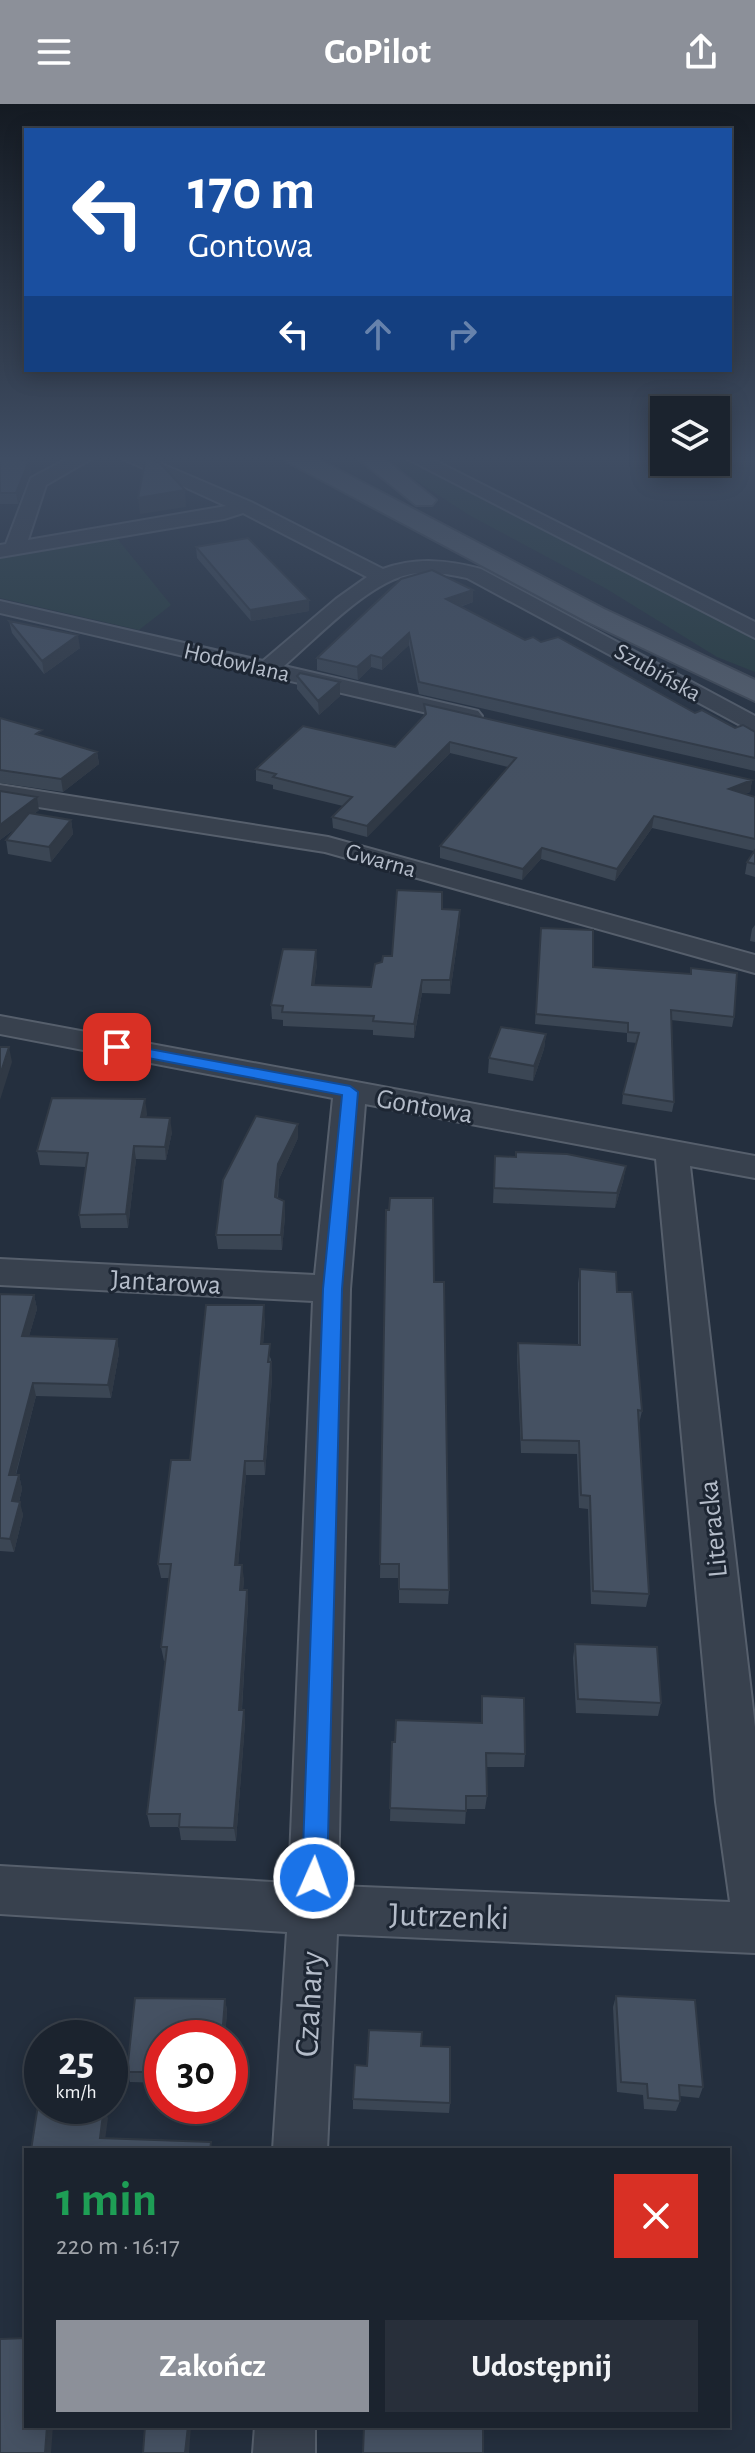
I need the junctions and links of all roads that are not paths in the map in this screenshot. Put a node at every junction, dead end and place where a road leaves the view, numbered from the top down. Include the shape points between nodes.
1 (360, 566) edge
2 (502, 566) edge
3 (540, 566) edge
4 (626, 566) edge
5 (382, 577) junction
6 (0, 607) edge
7 (755, 631) edge
8 (705, 665) junction
9 (267, 669) junction
10 (755, 692) edge
11 (496, 722) edge
12 (755, 726) edge
13 (0, 793) edge
14 (755, 964) edge
15 (0, 1025) edge
16 (350, 1092) junction
17 (672, 1151) junction
18 (755, 1167) edge
19 (0, 1272) edge
20 (332, 1289) junction
21 (0, 1890) edge
22 (755, 1906) edge
23 (313, 1909) junction
24 (755, 1928) edge
25 (300, 2148) edge
26 (285, 2428) edge
27 (284, 2453) edge

1 - 5 street
2 - 8 main road, Szubińska
3 - 8 main road, Szubińska
4 - 7 street
5 - 9 street
5 - 12 street, Szubińska via 422,567 474,573
6 - 9 street, Hodowlana
8 - 10 main road, Szubińska
9 - 11 street, Hodowlana
13 - 14 street, Gwarna via 328,845
15 - 16 street, Gontowa
16 - 17 street, Gontowa
16 - 20 street, Czahary
17 - 18 street, Gontowa
17 - 22 street, Literacka
19 - 20 street, Jantarowa
20 - 23 street, Czahary
21 - 23 street, Jutrzenki
23 - 24 street, Jutrzenki
23 - 25 street, Czahary
26 - 27 street

